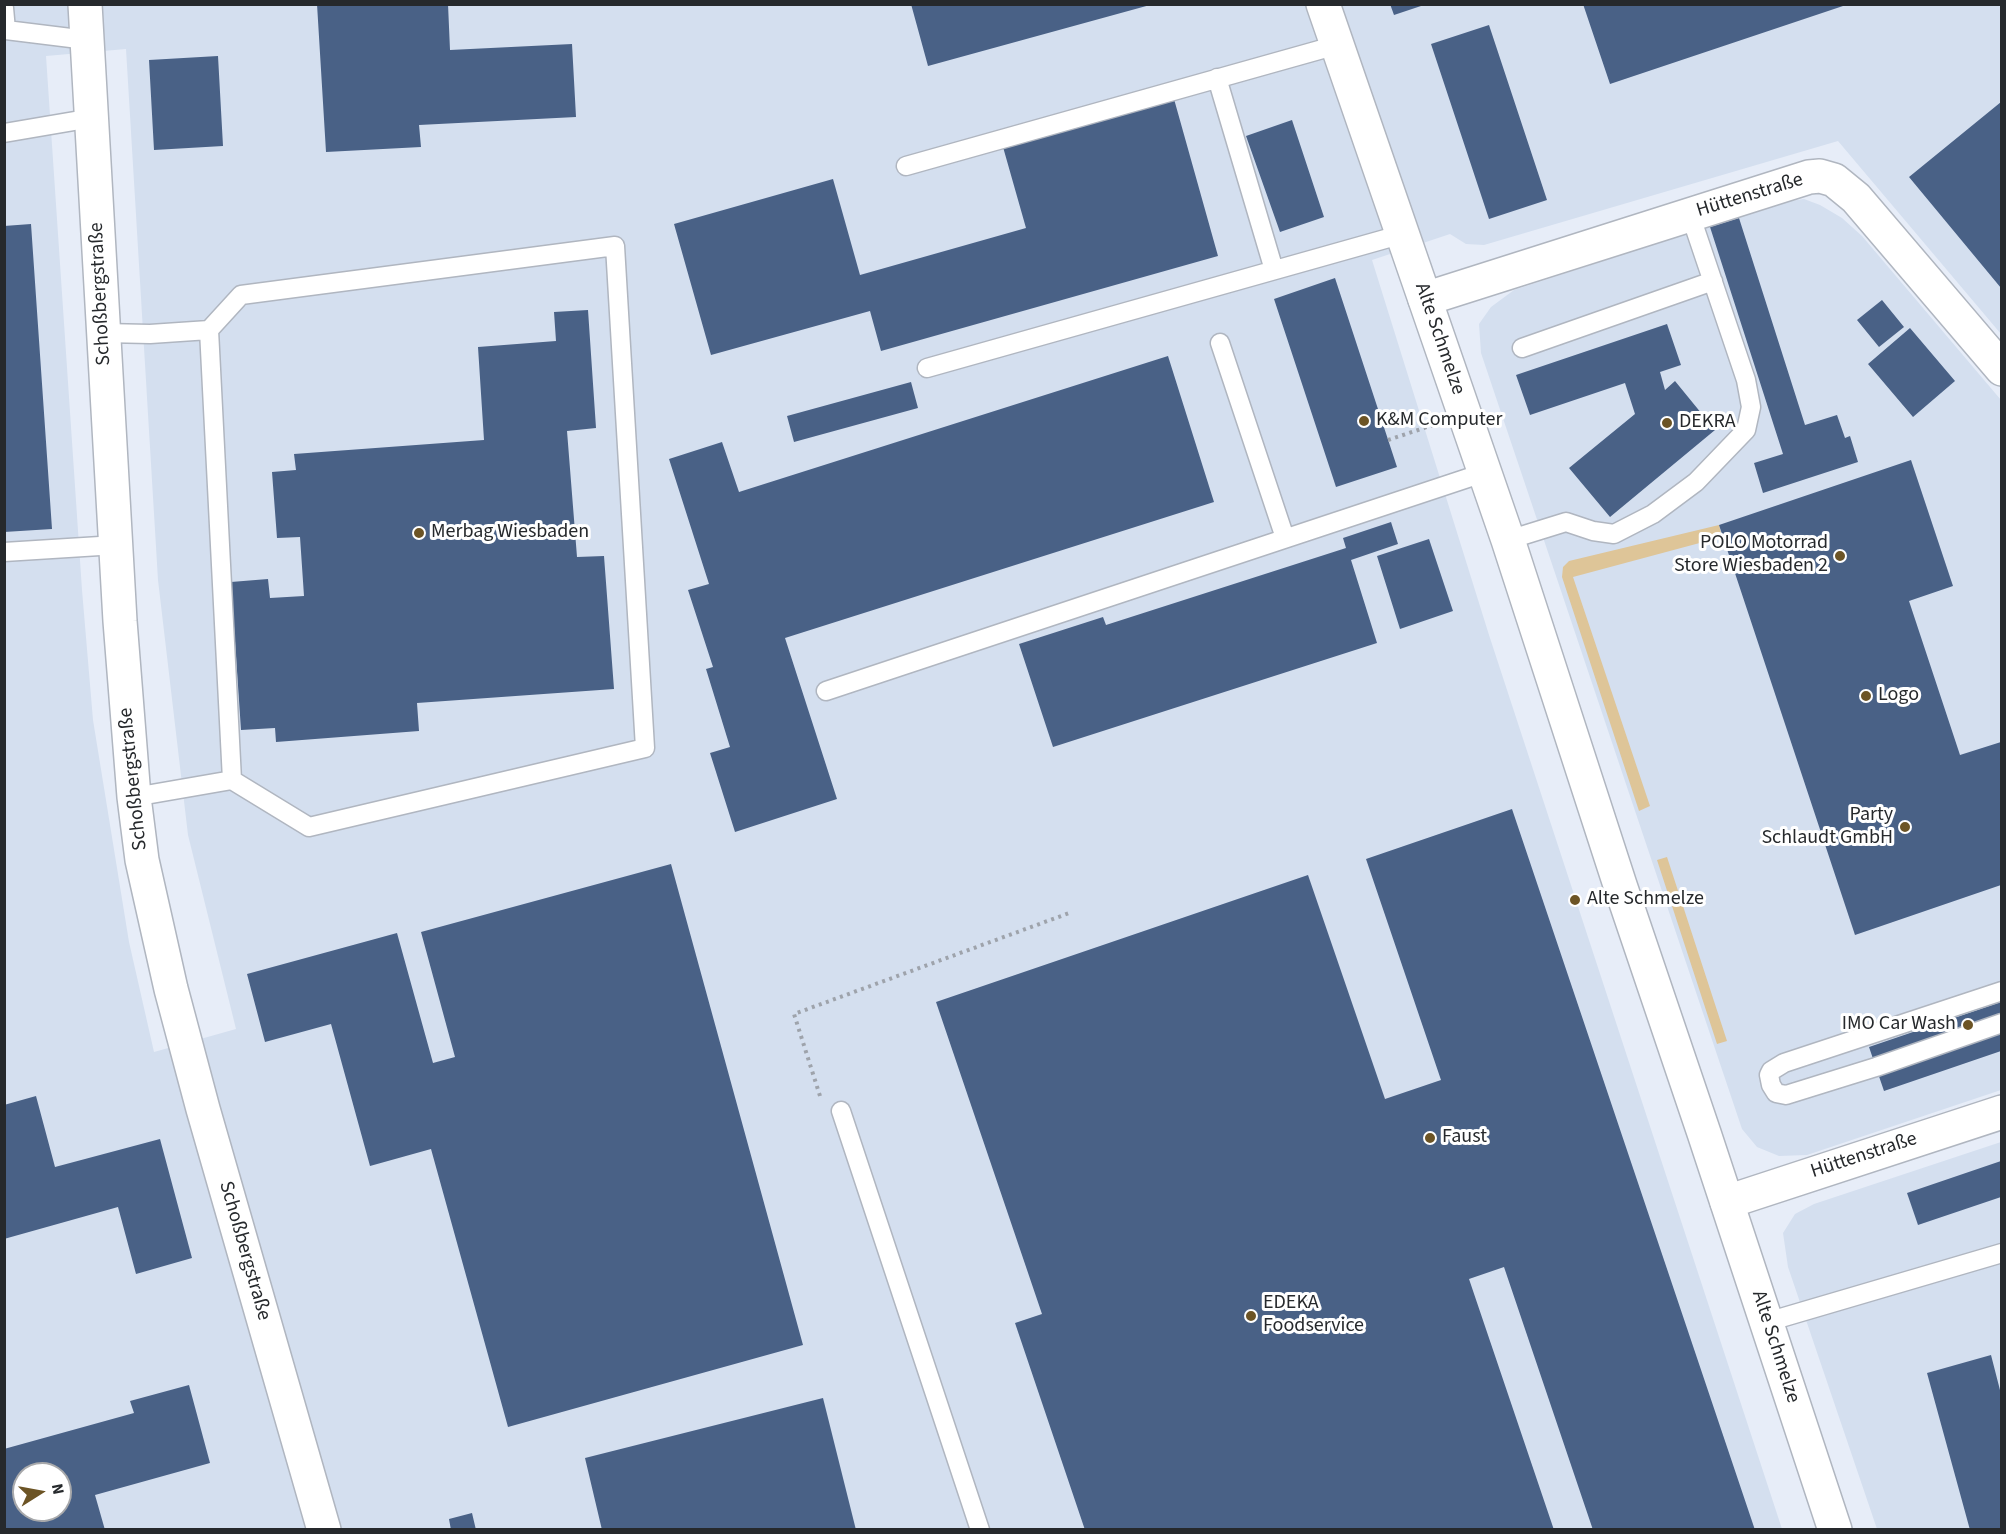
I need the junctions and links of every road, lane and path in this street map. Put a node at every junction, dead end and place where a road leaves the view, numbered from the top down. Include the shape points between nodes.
1 (85, 4) edge
2 (1323, 4) edge
3 (4, 8) edge
4 (87, 39) junction
5 (1337, 45) junction
6 (1218, 78) junction
7 (92, 118) junction
8 (4, 133) edge
9 (906, 166) dead end
10 (1690, 214) junction
11 (1403, 234) junction
12 (1274, 270) junction
13 (1713, 281) junction
14 (1425, 298) junction
15 (209, 330) junction
16 (104, 333) junction
17 (1220, 343) dead end
18 (1522, 348) dead end
19 (927, 368) dead end
20 (2001, 369) edge
21 (1465, 414) junction
22 (1388, 440) dead end
23 (1483, 472) junction
24 (1284, 538) junction
25 (1508, 540) junction
26 (116, 545) junction
27 (4, 552) edge
28 (826, 691) dead end
29 (232, 780) junction
30 (134, 797) junction
31 (1072, 912) dead end
32 (2001, 991) edge
33 (2001, 1023) edge
34 (841, 1111) joint
35 (2001, 1112) edge
36 (1727, 1202) junction
37 (2001, 1253) edge
38 (1767, 1322) junction
39 (324, 1530) edge
40 (980, 1530) edge
41 (1835, 1530) edge

1 - 4 street, Schoßbergstraße
2 - 5 street, Alte Schmelze
3 - 4 lane via 6,30
4 - 7 street, Schoßbergstraße
5 - 6 lane
5 - 11 street, Alte Schmelze
6 - 9 lane
6 - 12 lane
7 - 8 lane
7 - 16 street, Schoßbergstraße
10 - 13 lane
10 - 14 street, Hüttenstraße
10 - 20 street, Hüttenstraße via 1809,177 1834,180 1849,190
11 - 12 lane
11 - 14 street, Alte Schmelze
12 - 19 lane
13 - 18 lane
13 - 25 lane via 1746,380 1751,407 1746,430 1696,482 1653,513 1614,534 1566,522
14 - 21 street, Alte Schmelze
15 - 16 lane
15 - 29 lane
15 - 29 lane via 241,296 615,246 645,748 309,827
16 - 26 street, Schoßbergstraße
17 - 24 lane
21 - 22 path
21 - 23 street, Alte Schmelze
23 - 24 lane
23 - 25 street, Alte Schmelze
24 - 28 lane
25 - 36 street, Alte Schmelze
26 - 27 lane
26 - 30 street, Schoßbergstraße
29 - 30 lane
30 - 39 street, Schoßbergstraße via 142,860 171,989
31 - 34 path via 794,1014 819,1095
32 - 33 lane via 1784,1063 1771,1071 1770,1085 1776,1094 1786,1095
34 - 40 lane
35 - 36 street, Hüttenstraße
36 - 38 street, Alte Schmelze
37 - 38 lane
38 - 41 street, Alte Schmelze

